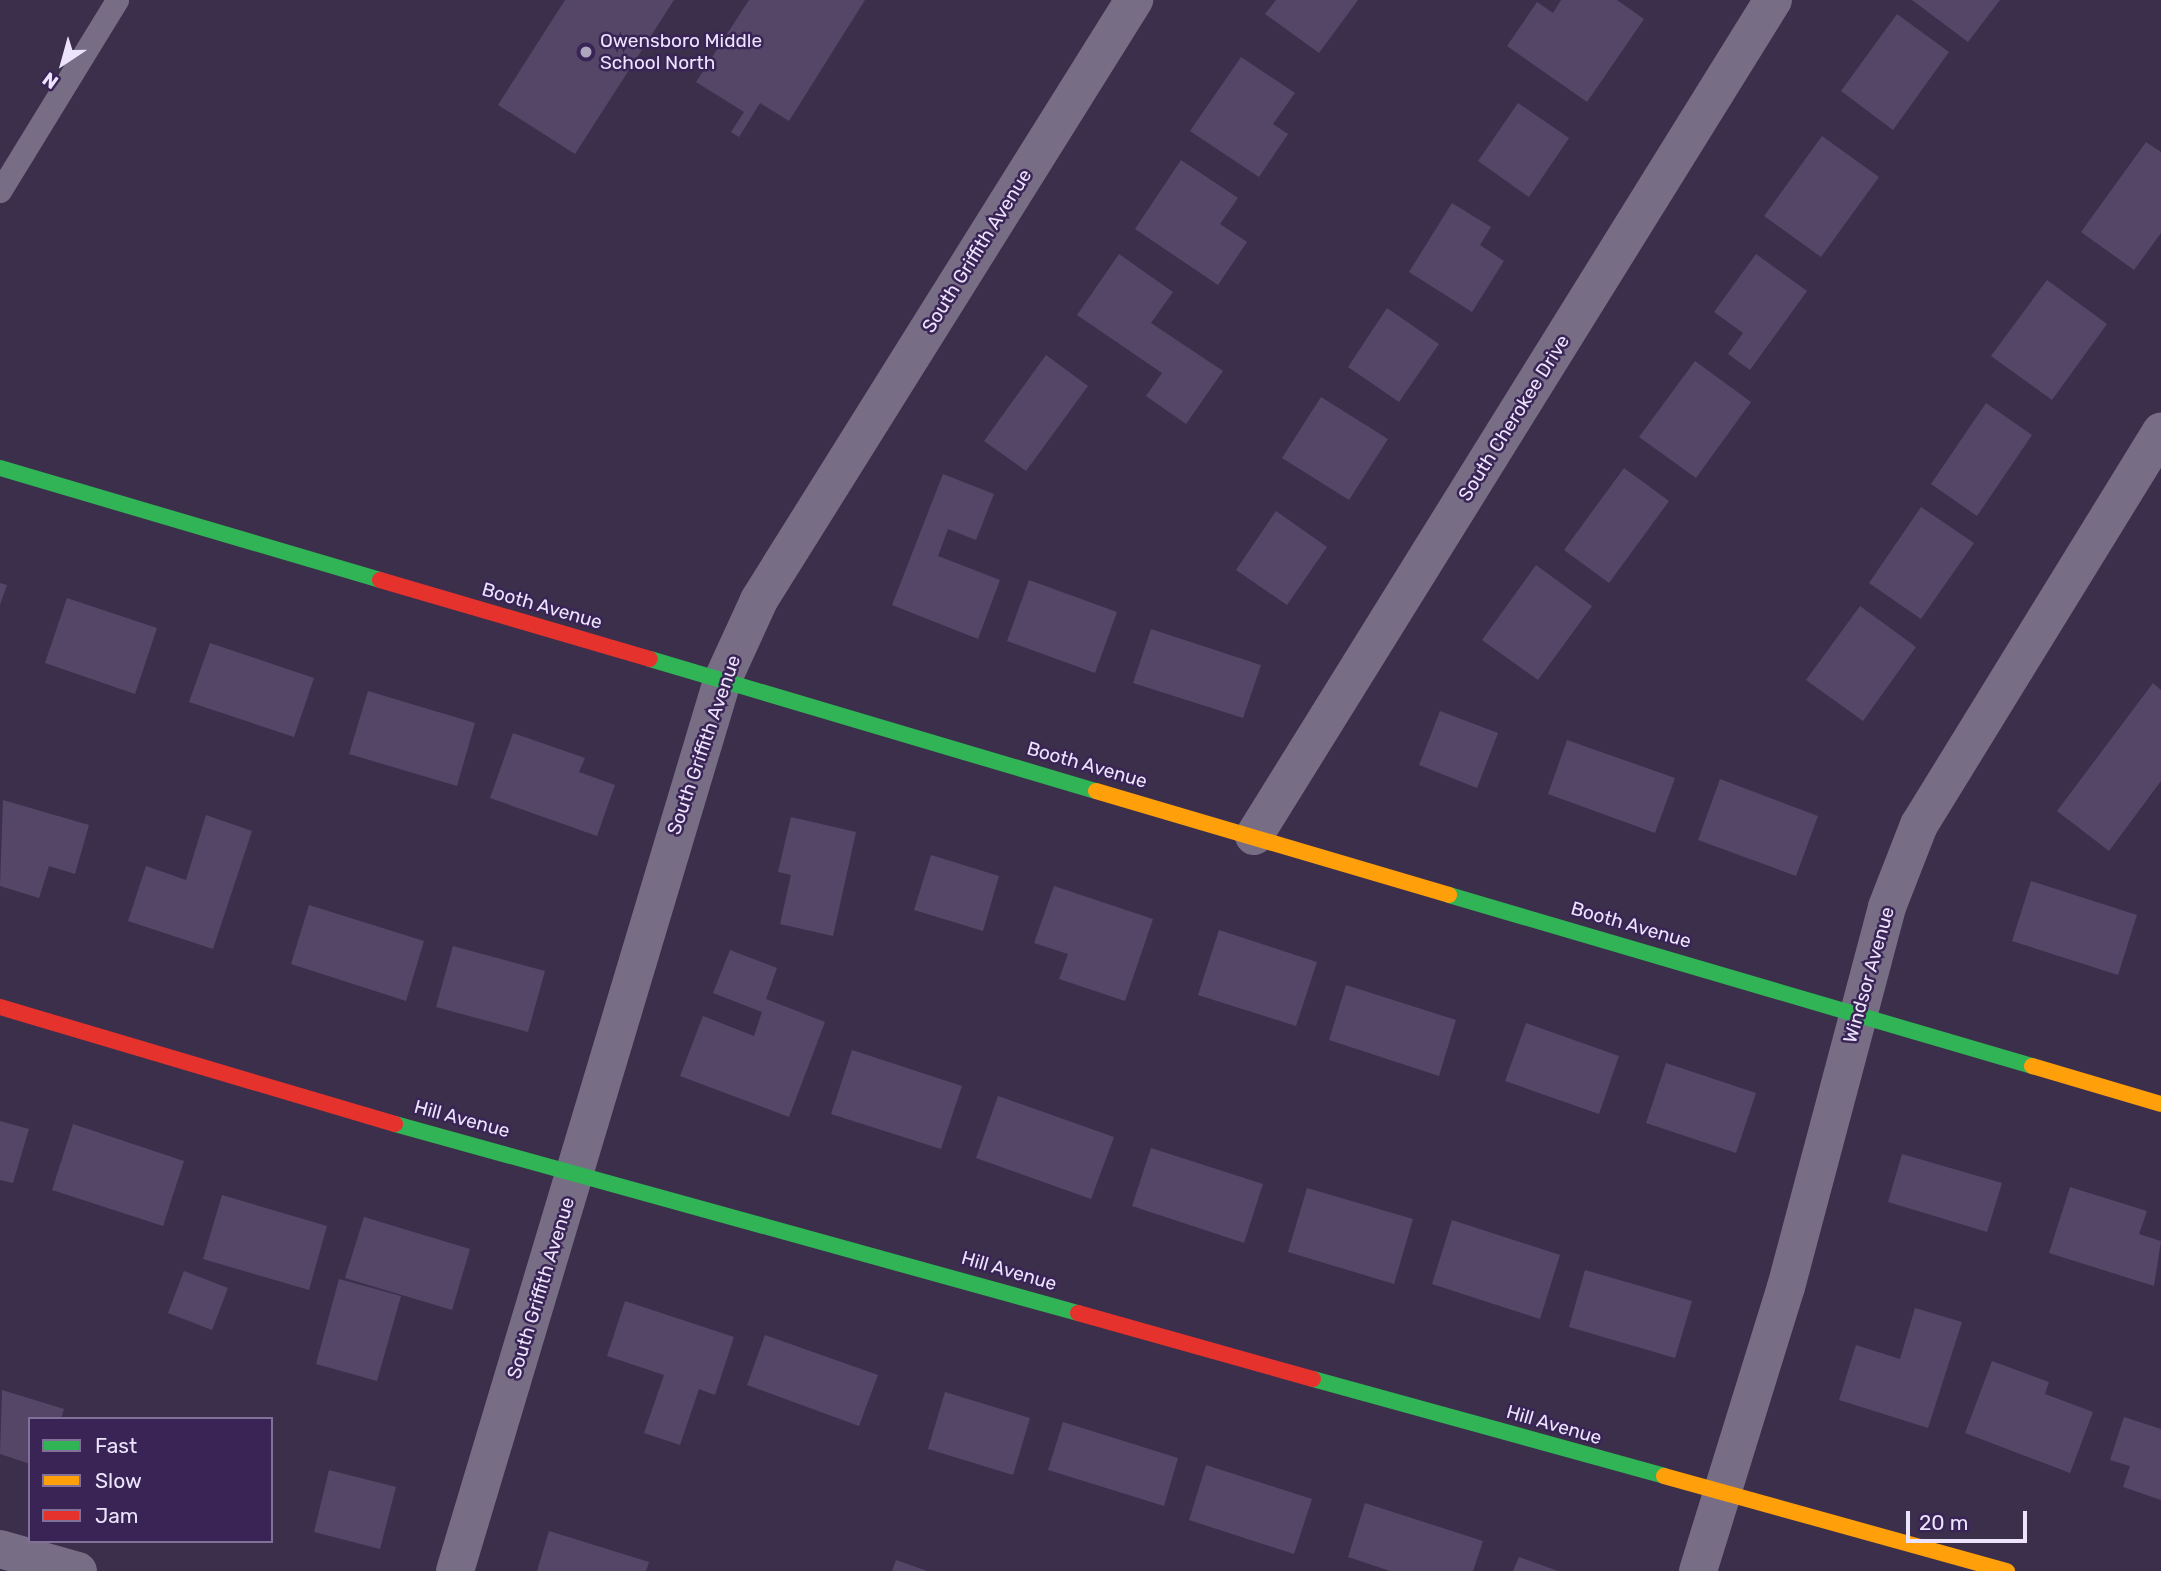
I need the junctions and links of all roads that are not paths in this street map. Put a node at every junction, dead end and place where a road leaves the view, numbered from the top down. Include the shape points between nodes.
1 (117, 0) edge
2 (1134, 0) edge
3 (1773, 0) edge
4 (0, 191) edge
5 (2161, 431) edge
6 (0, 468) edge
7 (722, 681) junction
8 (1254, 836) junction
9 (0, 1007) edge
10 (1857, 1013) junction
11 (2161, 1104) edge
12 (576, 1171) junction
13 (1721, 1494) junction
14 (0, 1549) edge
15 (78, 1571) edge
16 (455, 1571) edge
17 (1698, 1571) edge
18 (2007, 1571) edge

1 - 4 lane
2 - 7 street, South Griffith Avenue via 759,600
3 - 8 street, South Cherokee Drive
5 - 10 street, Windsor Avenue via 1919,825
6 - 7 street, Booth Avenue
7 - 8 street, Booth Avenue
7 - 12 street, South Griffith Avenue
8 - 10 street, Booth Avenue
9 - 12 street, Hill Avenue
10 - 11 street, Booth Avenue
10 - 13 street, Windsor Avenue via 1786,1287
12 - 13 street, Hill Avenue
12 - 16 street, South Griffith Avenue
13 - 17 street, Windsor Avenue
13 - 18 street, Hill Avenue
14 - 15 street

